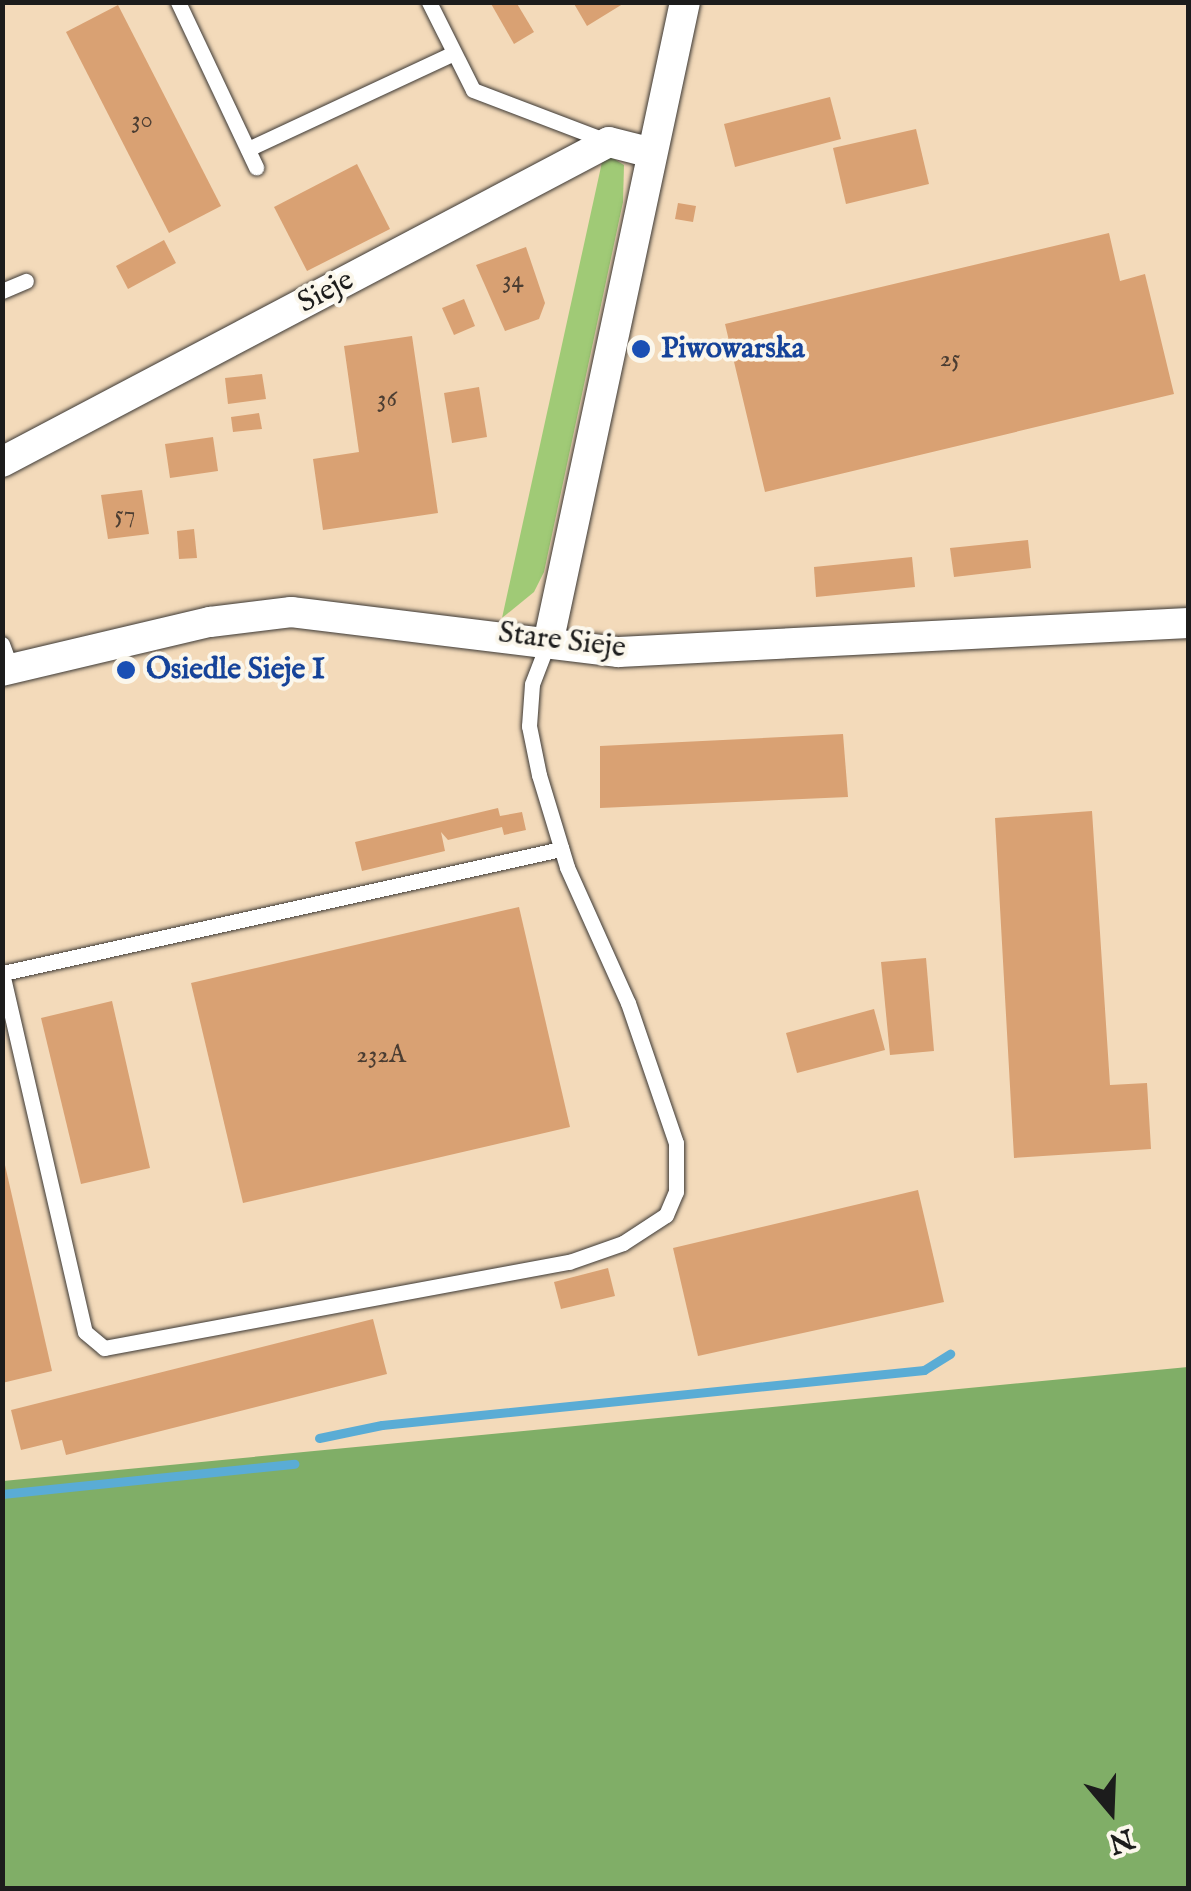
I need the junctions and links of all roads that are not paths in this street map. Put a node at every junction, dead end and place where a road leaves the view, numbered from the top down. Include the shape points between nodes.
1 (178, 2) edge
2 (429, 2) edge
3 (685, 2) edge
4 (452, 54) junction
5 (609, 142) junction
6 (248, 149) junction
7 (652, 153) junction
8 (256, 167) dead end
9 (26, 281) dead end
10 (2, 291) edge
11 (2, 462) edge
12 (1188, 623) edge
13 (549, 639) junction
14 (5, 662) edge
15 (561, 848) junction
16 (2, 973) edge

1 - 6 lane
2 - 4 lane
3 - 7 street
4 - 5 lane via 473,90
4 - 6 lane
5 - 7 street
5 - 11 street, Sieje
6 - 8 lane
7 - 13 street
9 - 10 lane
12 - 13 street, Stare Sieje via 619,652
13 - 14 street, Stare Sieje via 291,612
13 - 15 lane via 532,684 529,726
15 - 16 lane
15 - 16 lane via 628,1004 676,1143 676,1192 666,1215 623,1243 569,1262 104,1348 85,1332

